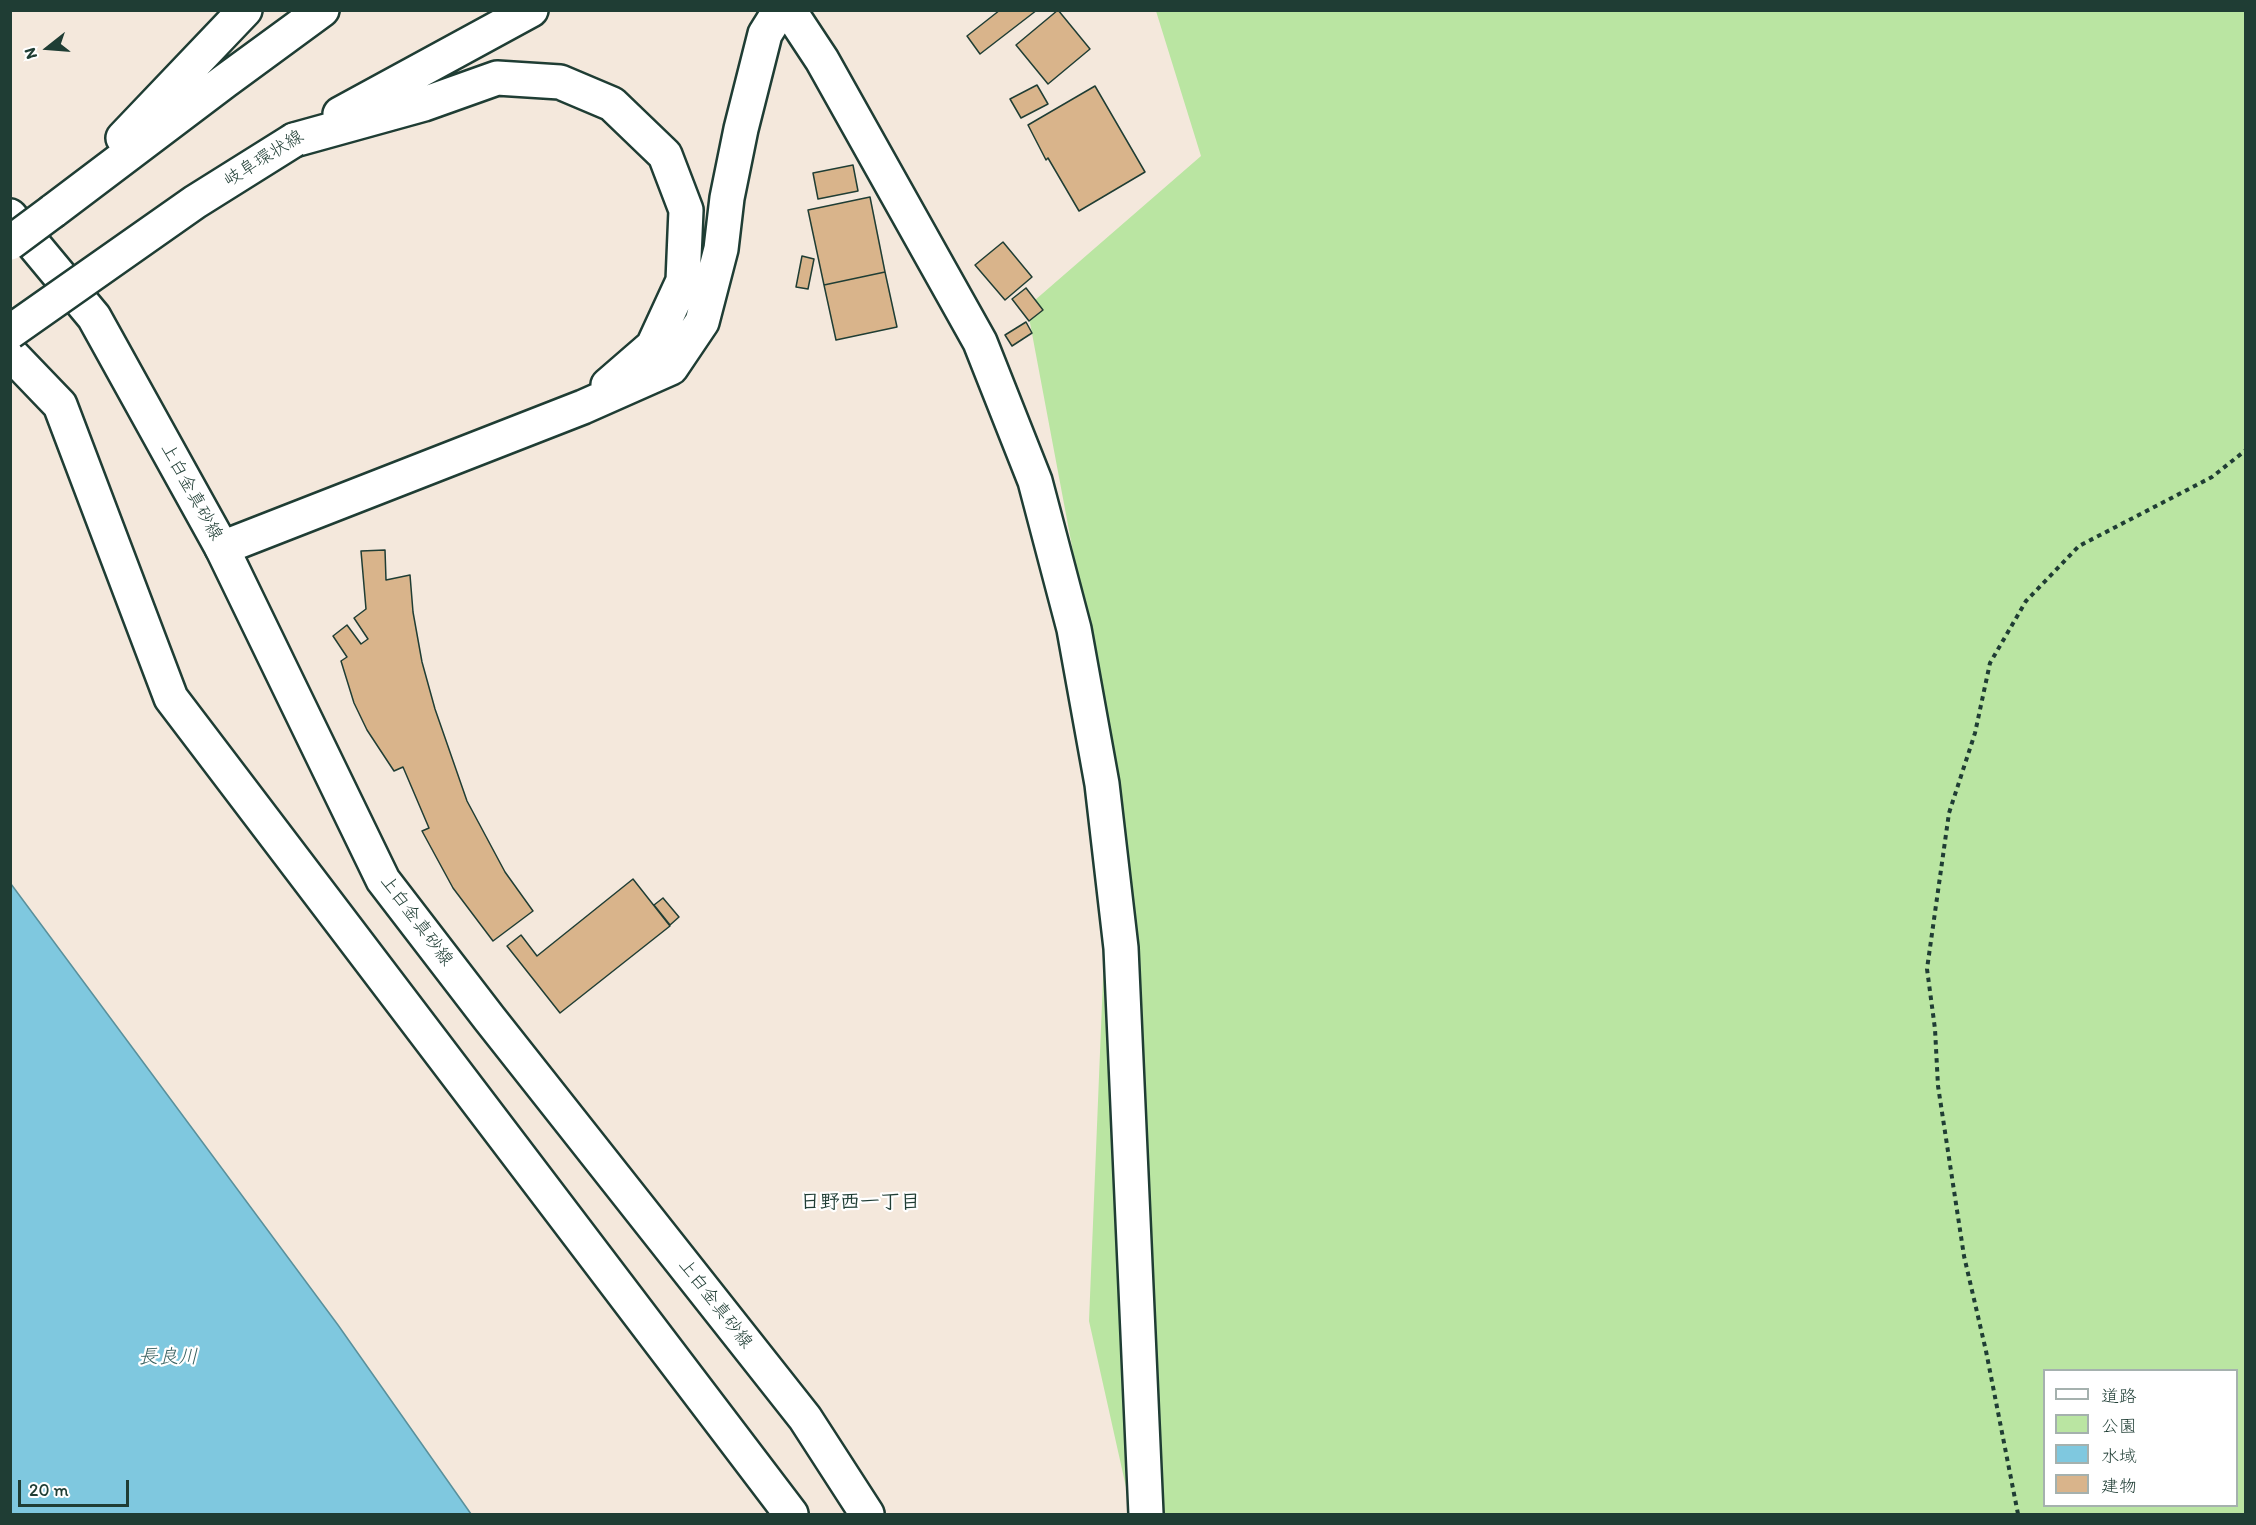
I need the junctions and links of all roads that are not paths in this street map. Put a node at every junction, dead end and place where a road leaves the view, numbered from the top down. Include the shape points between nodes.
1 (245, 10) edge
2 (322, 10) edge
3 (531, 10) edge
4 (780, 10) edge
5 (789, 10) edge
6 (294, 140) junction
7 (53, 211) junction
8 (10, 216) edge
9 (10, 243) edge
10 (10, 332) edge
11 (10, 352) edge
12 (584, 407) junction
13 (222, 548) junction
14 (791, 1515) edge
15 (867, 1515) edge
16 (1146, 1515) edge

1 - 7 main road
2 - 7 main road
3 - 6 main road, 岐阜環状線
4 - 12 main road via 765,34 741,129 727,198 722,249 702,322 672,368
5 - 16 main road via 822,60 980,342 1035,481 1074,629 1102,784 1121,948
6 - 10 main road, 岐阜環状線, bridge via 195,202
6 - 12 main road via 424,104 497,78 560,82 612,104 665,155 686,210 683,281 653,346
7 - 9 main road, bridge
8 - 13 main road, 上白金真砂線 via 94,317
11 - 14 main road via 60,405 171,698
12 - 13 main road
13 - 15 main road, 上白金真砂線 via 383,880 805,1418

